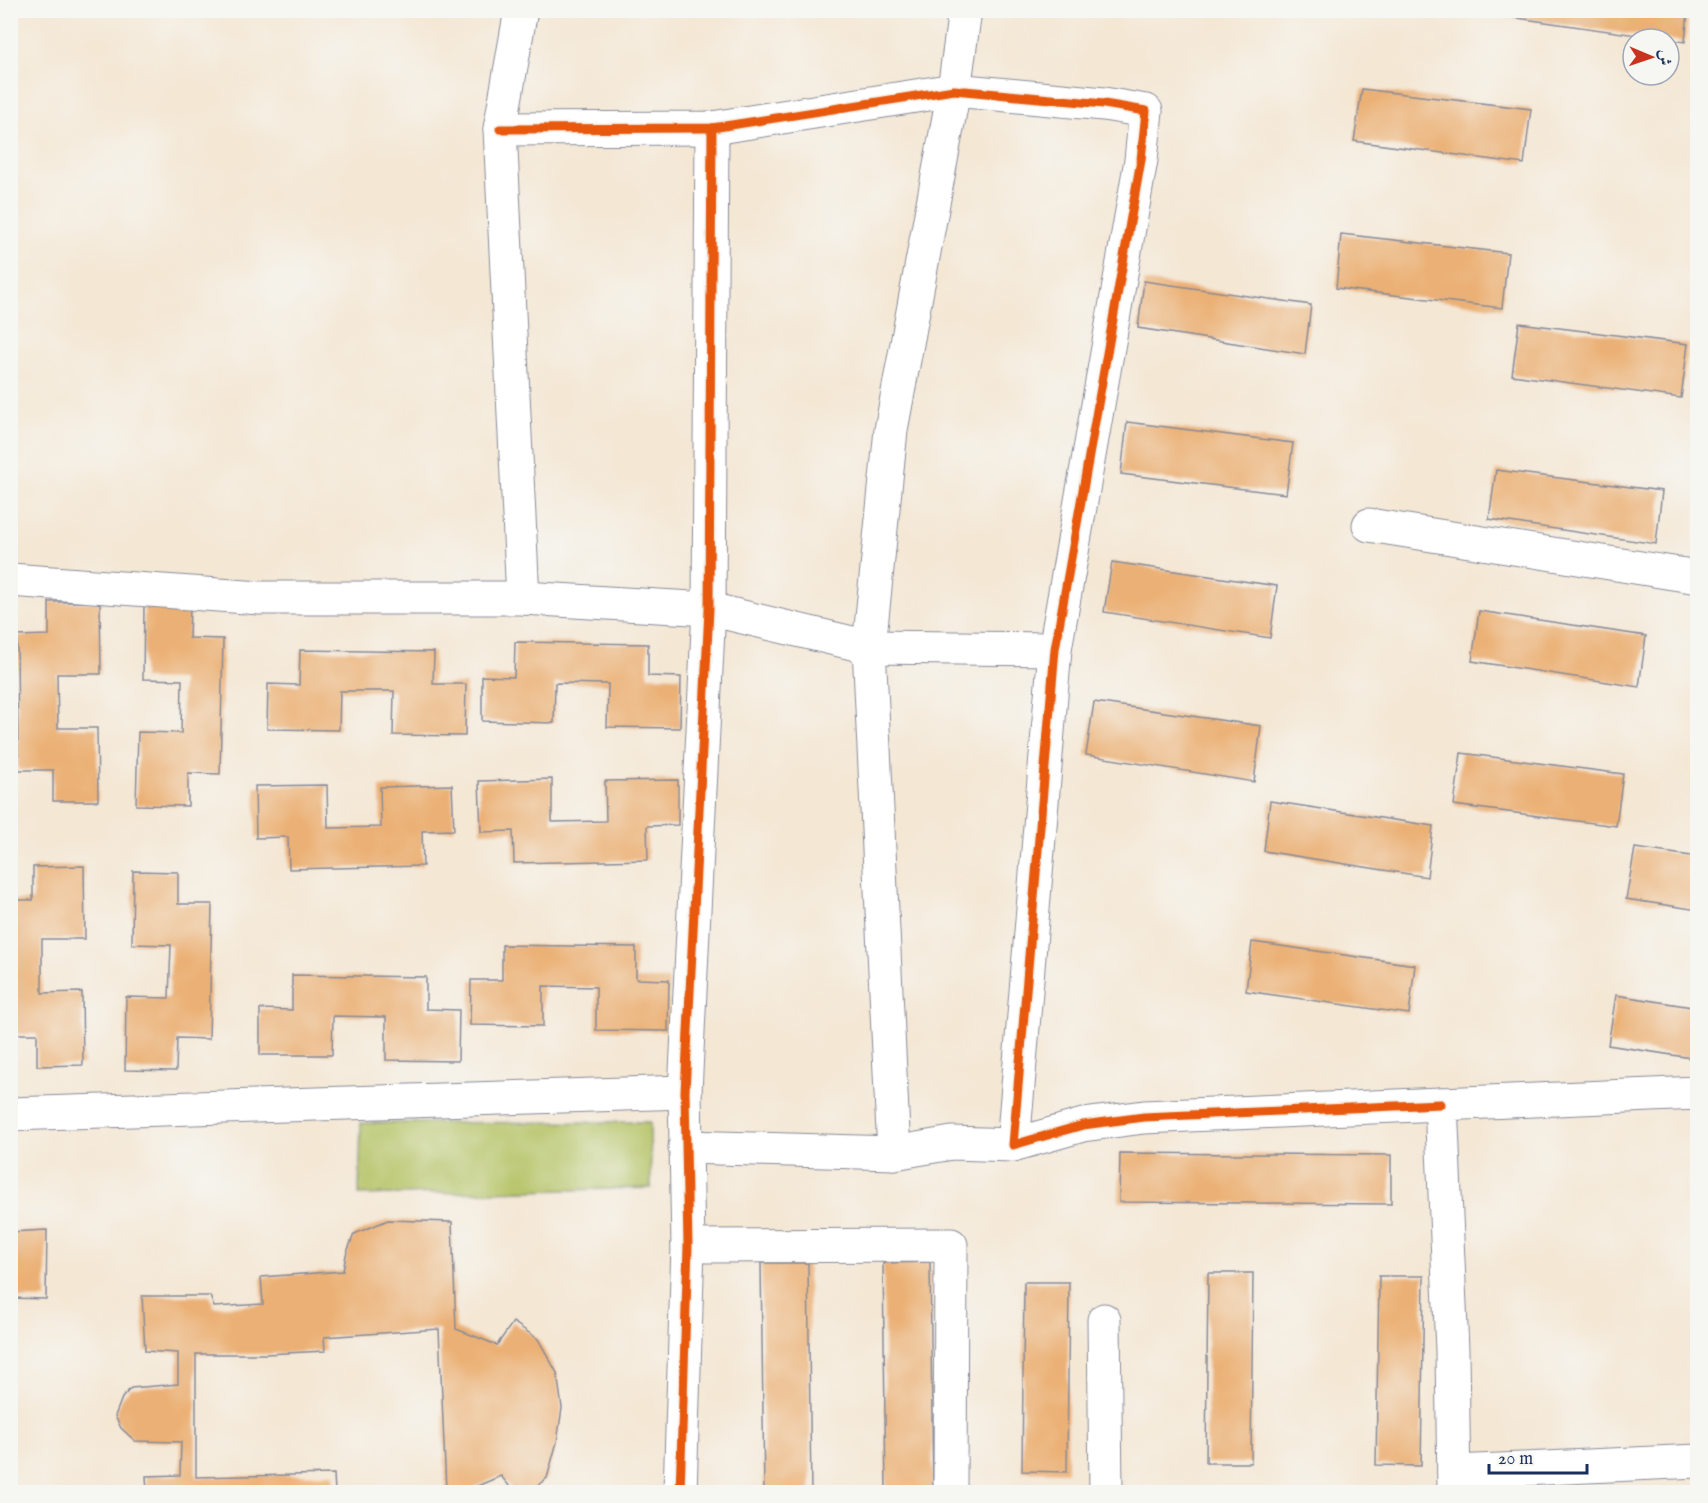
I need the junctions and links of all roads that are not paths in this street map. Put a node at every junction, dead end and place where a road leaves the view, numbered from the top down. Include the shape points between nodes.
1 (521, 10) edge
2 (965, 10) edge
3 (954, 90) junction
4 (712, 128) junction
5 (500, 129) junction
6 (1369, 525) dead end
7 (1698, 577) edge
8 (10, 580) edge
9 (523, 598) junction
10 (709, 609) junction
11 (870, 647) junction
12 (1055, 649) junction
13 (685, 1092) junction
14 (1698, 1093) edge
15 (1441, 1104) junction
16 (10, 1114) edge
17 (1013, 1145) junction
18 (685, 1147) junction
19 (894, 1153) junction
20 (688, 1246) junction
21 (1104, 1320) dead end
22 (1698, 1461) edge
23 (1454, 1482) edge
24 (680, 1492) edge
25 (950, 1492) edge
26 (1106, 1492) edge

1 - 5 street
2 - 3 street
3 - 4 street
3 - 11 street via 891,430
3 - 12 street via 1146,111 1141,160
4 - 5 street
4 - 10 street
5 - 9 street
6 - 7 street
8 - 9 street via 260,598
9 - 10 street
10 - 11 street
10 - 13 street
11 - 12 street
11 - 19 street
12 - 17 street
13 - 16 street
13 - 18 street
14 - 15 street
15 - 17 street via 1144,1117 1083,1125
15 - 23 street
17 - 19 street via 952,1143
18 - 19 street
18 - 20 street
20 - 24 street
20 - 25 street via 951,1245
21 - 26 street
22 - 23 street

